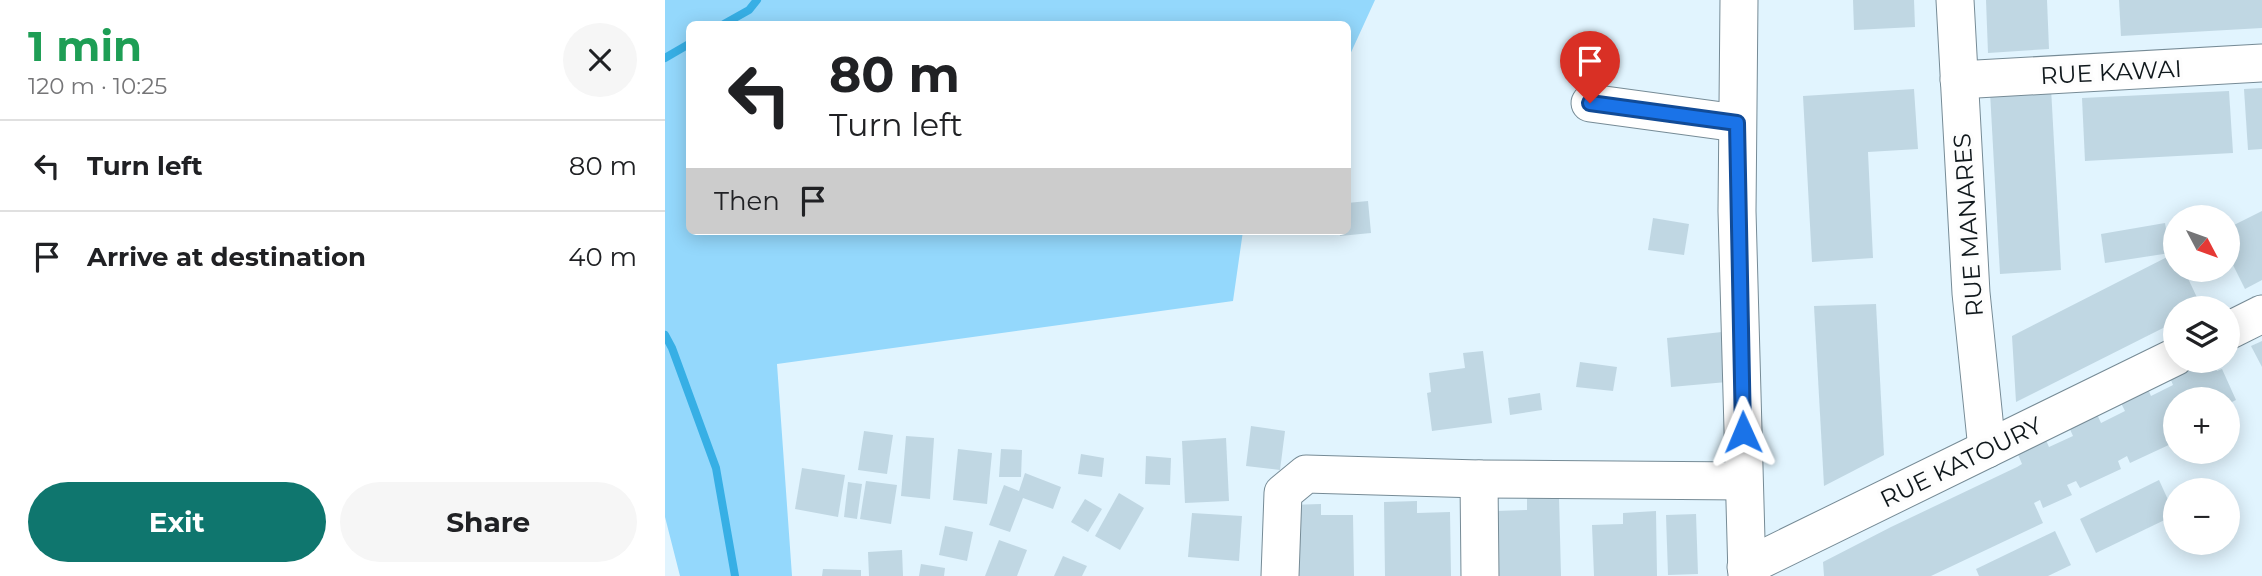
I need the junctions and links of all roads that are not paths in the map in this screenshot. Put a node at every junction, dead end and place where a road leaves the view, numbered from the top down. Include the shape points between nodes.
1 (1739, 0) edge
2 (1955, 0) edge
3 (2262, 63) edge
4 (1959, 80) junction
5 (1590, 103) dead end
6 (1737, 123) junction
7 (2262, 314) edge
8 (2240, 325) edge
9 (2163, 362) edge
10 (1986, 449) junction
11 (1479, 479) junction
12 (1743, 481) junction
13 (1746, 571) edge
14 (1280, 576) edge
15 (1480, 576) edge

1 - 6 street
2 - 4 street, RUE MANARES
3 - 4 street, RUE KAWAI
4 - 10 street, RUE MANARES via 1971,293
5 - 6 street
6 - 12 street
7 - 8 street
9 - 10 street, RUE KATOURY
10 - 13 street, RUE KATOURY
11 - 12 street
11 - 14 street via 1306,474 1283,493
11 - 15 street
12 - 13 street

